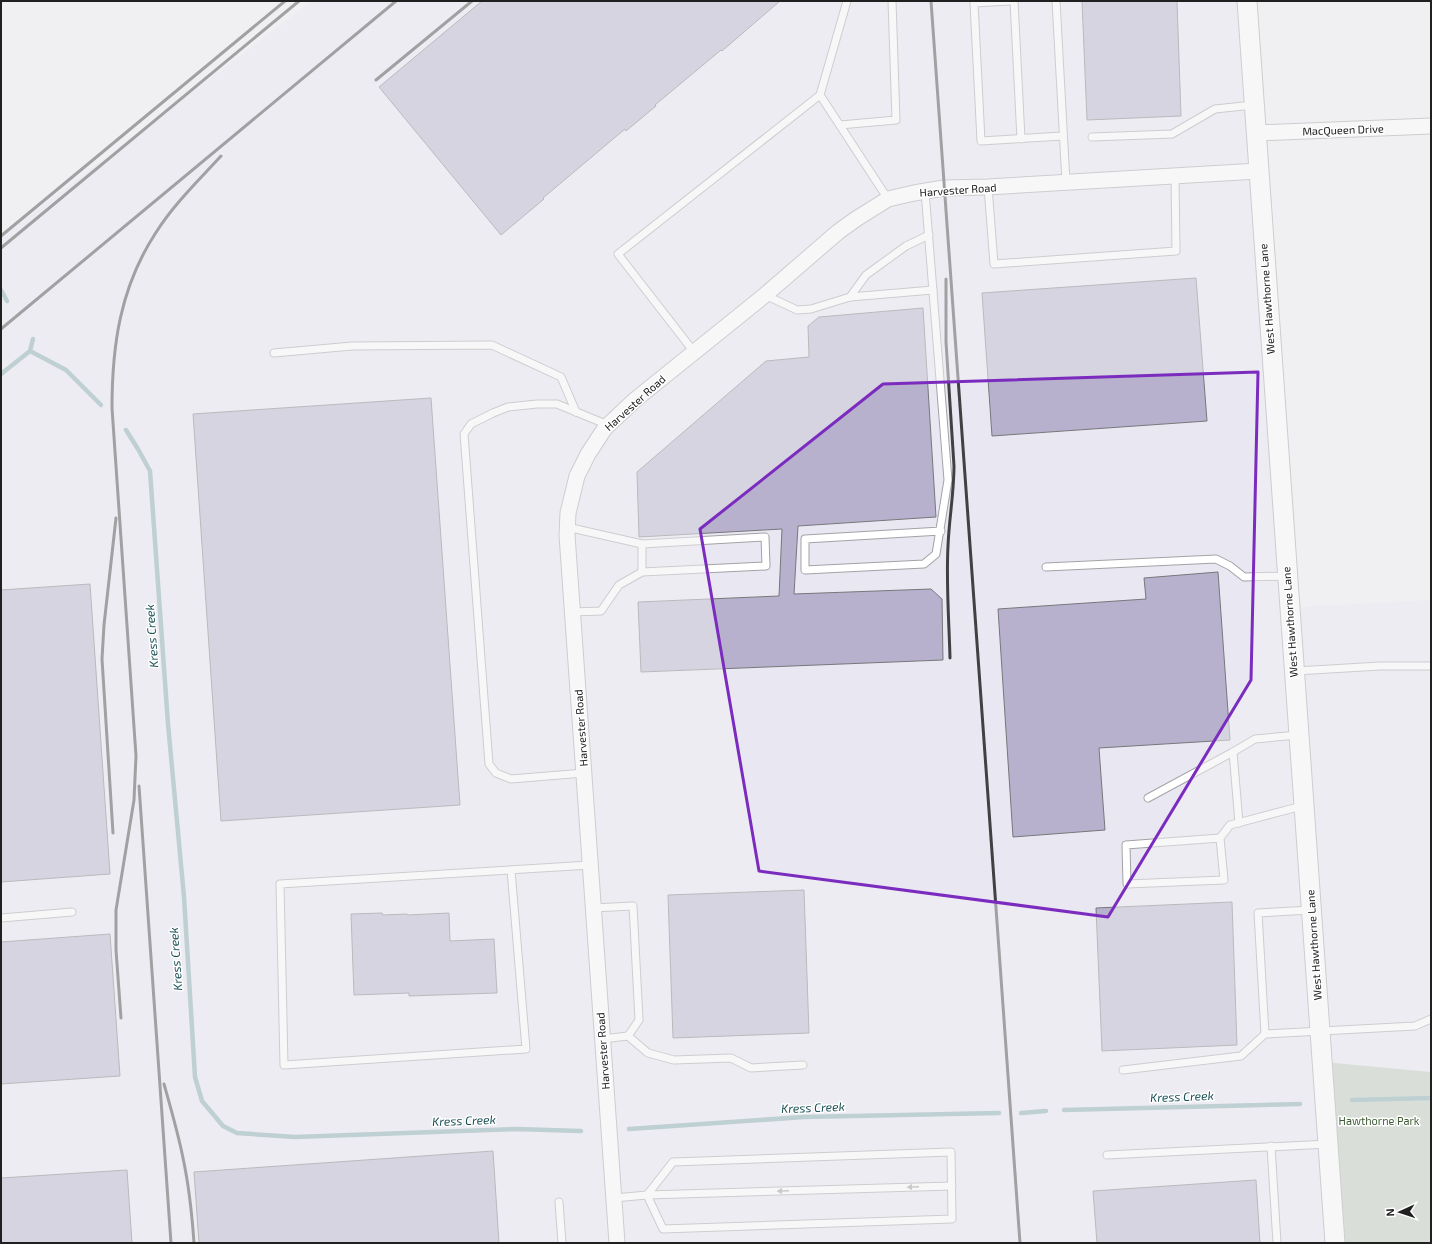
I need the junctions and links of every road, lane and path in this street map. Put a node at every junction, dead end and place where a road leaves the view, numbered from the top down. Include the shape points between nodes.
1 (847, 1) edge
2 (892, 1) edge
3 (1010, 1) edge
4 (1014, 1) edge
5 (1056, 1) edge
6 (1246, 1) edge
7 (820, 95) junction
8 (1254, 105) junction
9 (840, 125) junction
10 (1431, 126) edge
11 (1256, 133) junction
12 (1063, 136) junction
13 (1092, 137) dead end
14 (1021, 139) junction
15 (1258, 171) junction
16 (1175, 176) junction
17 (1066, 182) junction
18 (988, 187) junction
19 (925, 191) junction
20 (888, 199) junction
21 (929, 235) junction
22 (933, 290) junction
23 (765, 295) junction
24 (850, 297) junction
25 (694, 352) junction
26 (274, 353) dead end
27 (576, 412) junction
28 (608, 425) junction
29 (567, 527) junction
30 (941, 531) junction
31 (642, 544) junction
32 (1046, 566) dead end
33 (642, 572) junction
34 (1287, 576) junction
35 (572, 612) junction
36 (1431, 666) edge
37 (1294, 672) junction
38 (1298, 735) junction
39 (1233, 752) junction
40 (584, 773) junction
41 (1148, 798) dead end
42 (1304, 806) junction
43 (1240, 823) junction
44 (1220, 838) junction
45 (590, 865) junction
46 (511, 870) junction
47 (593, 908) junction
48 (1311, 910) junction
49 (72, 912) dead end
50 (1, 918) edge
51 (1431, 1019) edge
52 (1320, 1031) junction
53 (1265, 1034) junction
54 (628, 1036) junction
55 (602, 1039) junction
56 (802, 1065) dead end
57 (1123, 1070) dead end
58 (1328, 1144) junction
59 (1271, 1146) junction
60 (1107, 1155) dead end
61 (952, 1186) junction
62 (647, 1195) junction
63 (614, 1198) junction
64 (559, 1202) dead end
65 (562, 1243) edge
66 (617, 1243) edge
67 (1277, 1243) edge
68 (1335, 1243) edge

1 - 7 lane
2 - 9 lane via 896,120
3 - 14 lane via 974,3 981,141
4 - 14 lane
5 - 12 lane
6 - 8 street, West Hawthorne Lane
7 - 9 lane
7 - 25 lane via 618,254
8 - 11 street, West Hawthorne Lane
8 - 13 lane via 1215,109 1172,134
9 - 20 lane
10 - 11 street, MacQueen Drive
11 - 15 street, West Hawthorne Lane
12 - 14 lane
12 - 17 lane
15 - 16 street, Harvester Road
15 - 34 street, West Hawthorne Lane
16 - 17 street, Harvester Road
16 - 18 lane via 1176,251 994,264
17 - 18 street, Harvester Road
18 - 19 street, Harvester Road
19 - 20 street, Harvester Road
19 - 21 lane
20 - 23 street, Harvester Road via 838,232
21 - 22 lane
21 - 24 lane via 906,246 866,275
22 - 24 lane
22 - 30 lane via 948,480
23 - 24 lane via 797,310 811,309
23 - 25 street, Harvester Road
25 - 28 street, Harvester Road
26 - 27 lane via 352,346 492,345 561,377
27 - 28 lane
27 - 40 lane via 557,404 508,407 471,424 464,434 489,764 496,773 511,779
28 - 29 street, Harvester Road via 588,454 577,476 570,499
29 - 31 lane
29 - 35 street, Harvester Road
30 - 30 lane via 936,554 924,564 805,570 805,540
31 - 33 lane
31 - 33 lane via 765,537 766,566
32 - 34 lane via 1216,559 1230,566 1244,578
33 - 35 lane via 619,585 601,611
34 - 37 street, West Hawthorne Lane
35 - 40 street, Harvester Road
36 - 37 lane via 1380,666
37 - 38 street, West Hawthorne Lane
38 - 39 lane via 1255,739
38 - 42 street, West Hawthorne Lane
39 - 41 lane
39 - 43 lane
40 - 45 street, Harvester Road
42 - 43 lane
42 - 48 street, West Hawthorne Lane
43 - 44 lane via 1230,825
44 - 44 lane via 1126,845 1127,884 1224,880
45 - 46 lane
45 - 47 street, Harvester Road
46 - 46 lane via 526,1049 284,1065 280,884
47 - 54 lane via 633,906 639,1020
47 - 55 street, Harvester Road
48 - 52 street, West Hawthorne Lane
48 - 53 lane via 1258,913
49 - 50 lane
51 - 52 lane via 1415,1026
52 - 53 lane
52 - 58 street, West Hawthorne Lane
53 - 57 lane via 1241,1056
54 - 55 lane
54 - 56 lane via 648,1053 674,1060 731,1058 751,1068
55 - 63 street, Harvester Road
58 - 59 lane
58 - 68 street, West Hawthorne Lane
59 - 60 lane
59 - 67 lane
61 -> 62 lane
61 - 62 lane via 951,1152 673,1162
61 - 62 lane via 952,1219 663,1229
62 - 63 lane
63 - 66 street, Harvester Road
64 - 65 lane

